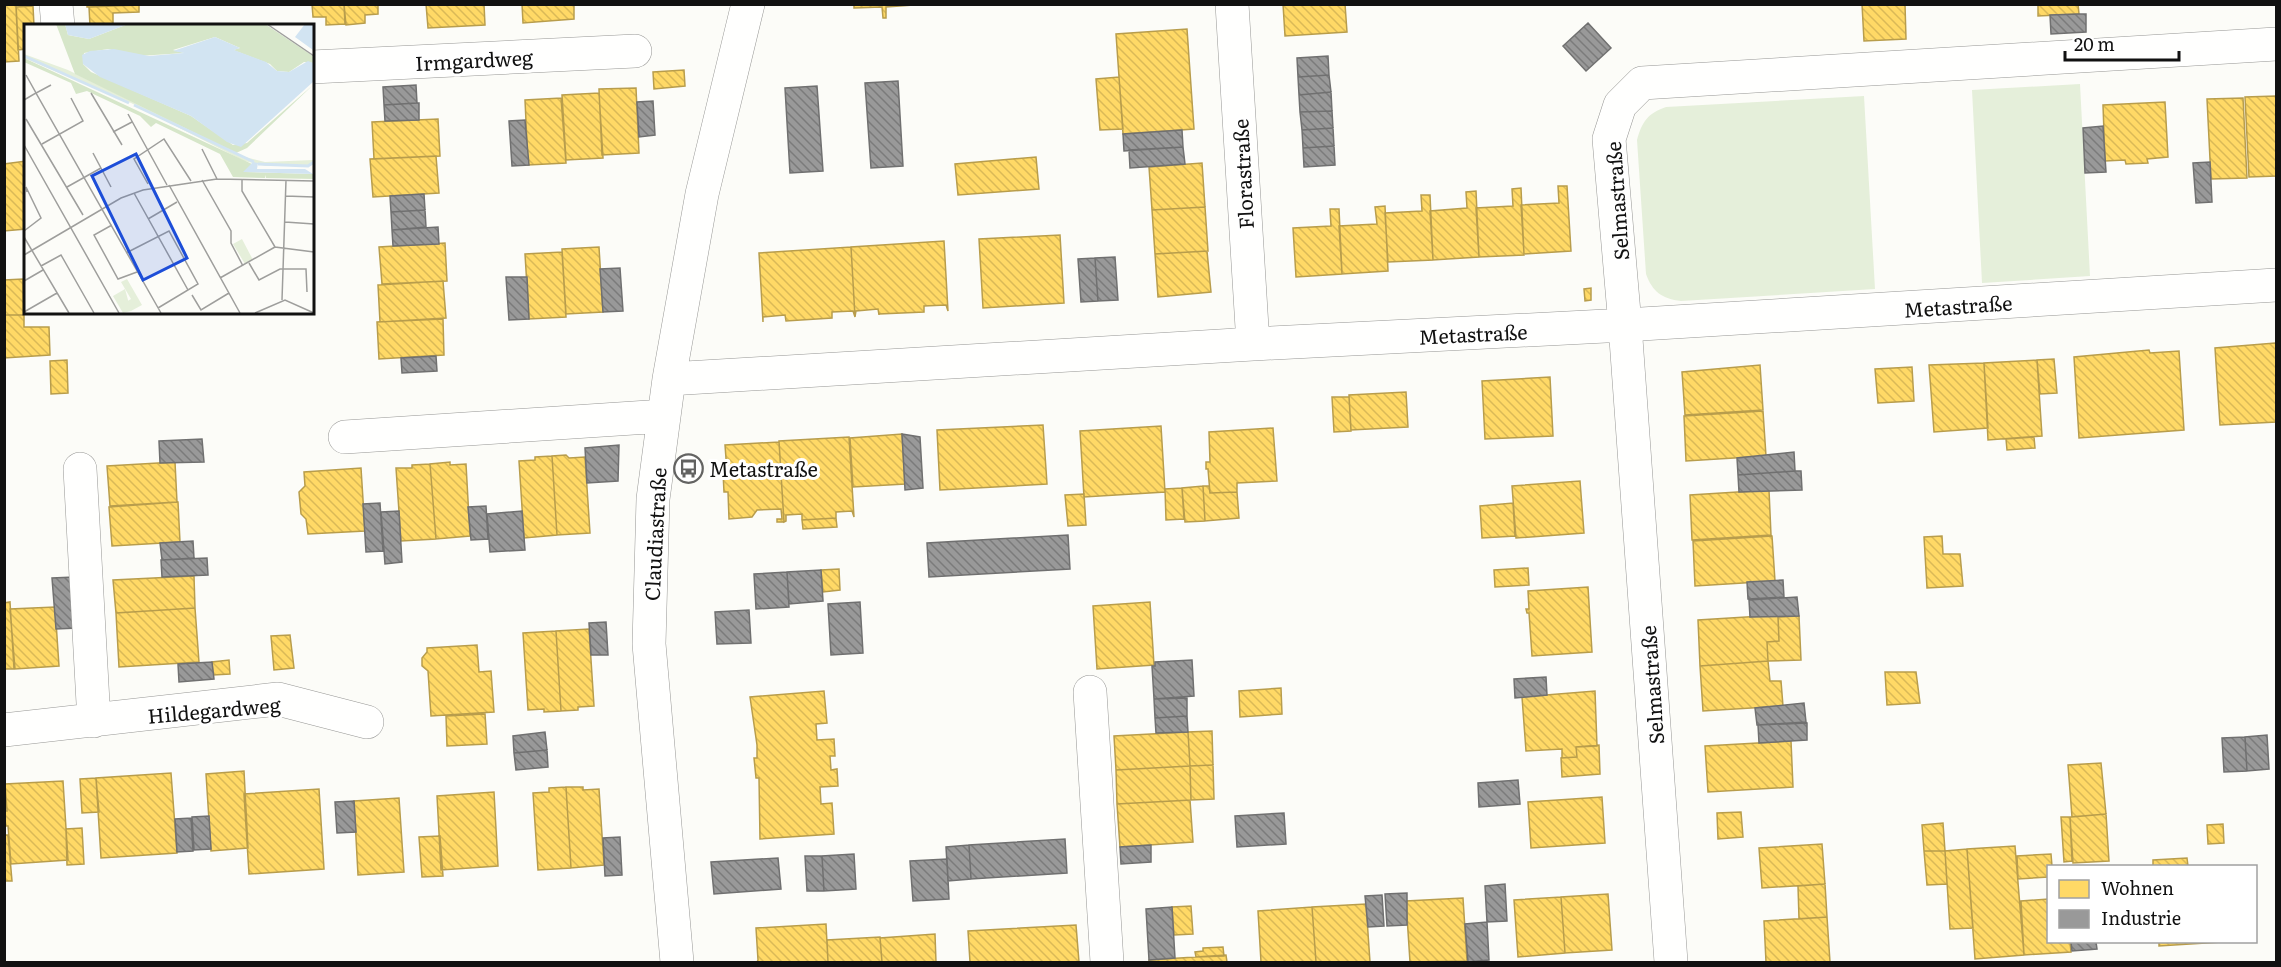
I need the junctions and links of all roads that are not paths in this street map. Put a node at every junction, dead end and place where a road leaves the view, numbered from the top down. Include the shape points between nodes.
1 (56, 4) edge
2 (748, 4) edge
3 (1232, 4) edge
4 (58, 24) edge
5 (2277, 44) edge
6 (635, 51) dead end
7 (314, 66) edge
8 (2277, 285) edge
9 (1625, 325) junction
10 (1253, 344) junction
11 (669, 379) junction
12 (664, 416) junction
13 (345, 437) dead end
14 (80, 469) dead end
15 (1090, 692) dead end
16 (94, 721) junction
17 (367, 722) dead end
18 (4, 730) edge
19 (677, 963) edge
20 (1107, 963) edge
21 (1671, 963) edge

1 - 4 street
2 - 11 street, Claudiastraße via 702,194
3 - 10 street, Florastraße
5 - 9 street, Selmastraße via 1642,83 1620,105 1609,139
6 - 7 street, Irmgardweg
8 - 9 street, Metastraße
9 - 10 street, Metastraße
9 - 21 street, Selmastraße
10 - 11 street, Metastraße
11 - 12 street, Claudiastraße
12 - 13 street
12 - 19 street, Claudiastraße via 653,499 649,644
14 - 16 street
15 - 20 street
16 - 17 street, Hildegardweg via 278,699
16 - 18 street, Hildegardweg

